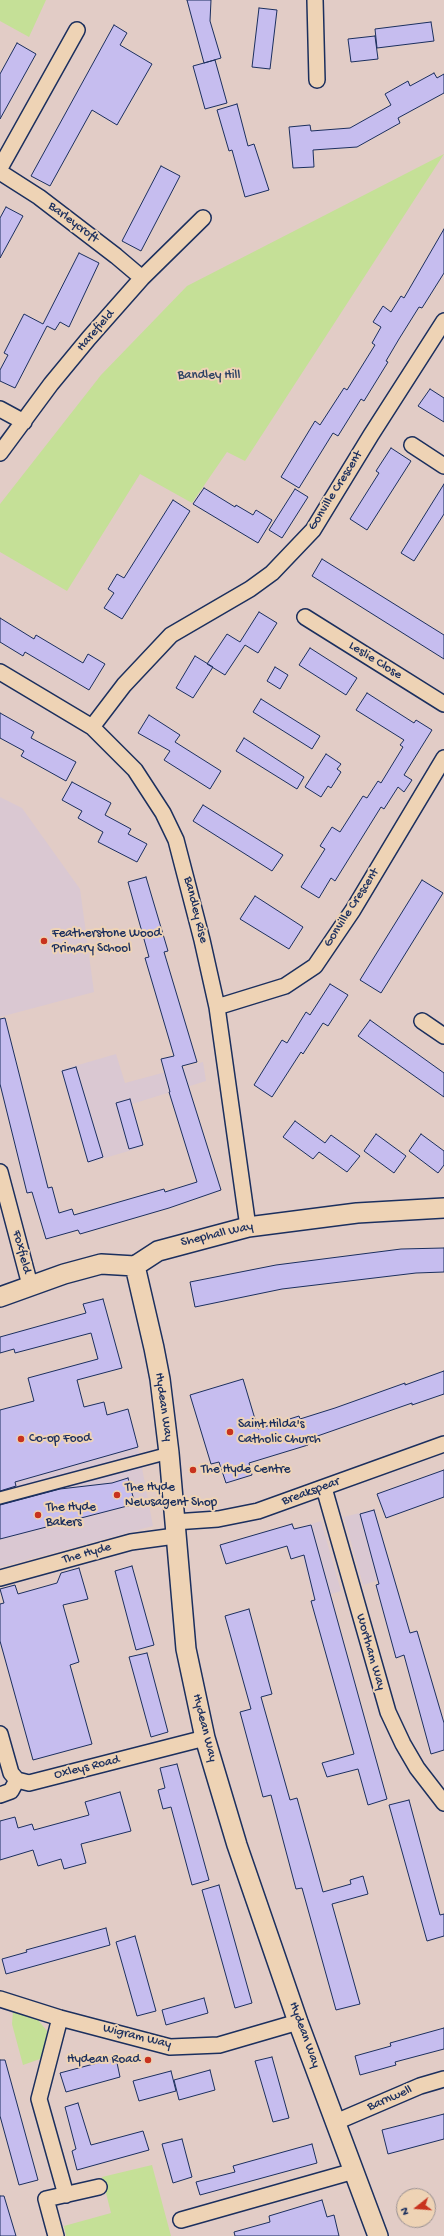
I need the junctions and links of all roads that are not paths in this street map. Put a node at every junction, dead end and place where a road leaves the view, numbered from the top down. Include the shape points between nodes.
1 (316, 0) edge
2 (77, 30) dead end
3 (318, 80) dead end
4 (0, 168) edge
5 (0, 172) edge
6 (203, 218) dead end
7 (142, 278) junction
8 (444, 321) edge
9 (0, 409) edge
10 (24, 422) junction
11 (412, 445) dead end
12 (0, 454) edge
13 (444, 466) edge
14 (306, 617) dead end
15 (0, 672) edge
16 (444, 704) edge
17 (92, 727) junction
18 (444, 758) edge
19 (217, 1007) junction
20 (422, 1021) dead end
21 (444, 1036) edge
22 (0, 1172) edge
23 (444, 1208) edge
24 (248, 1227) junction
25 (135, 1266) junction
26 (30, 1285) junction
27 (0, 1297) edge
28 (444, 1444) edge
29 (169, 1453) junction
30 (324, 1488) junction
31 (0, 1498) edge
32 (175, 1529) junction
33 (0, 1578) edge
34 (0, 1734) edge
35 (204, 1738) junction
36 (17, 1780) junction
37 (0, 1795) edge
38 (444, 1803) edge
39 (0, 1999) edge
40 (60, 2018) junction
41 (298, 2022) junction
42 (444, 2079) edge
43 (336, 2122) junction
44 (354, 2171) junction
45 (99, 2187) dead end
46 (66, 2195) junction
47 (181, 2220) dead end
48 (56, 2236) edge
49 (378, 2236) edge

1 - 3 street
2 - 4 street
5 - 7 street, Barleycroft via 39,197
6 - 7 street, Harefield
7 - 10 street, Harefield via 51,384
8 - 17 street, Gonville Crescent via 313,530 272,573 250,589 171,635 124,685
9 - 10 street
10 - 12 street, Harefield
11 - 13 street
14 - 16 street, Leslie Close
15 - 17 street, Bandley Rise
17 - 19 street, Bandley Rise via 135,770 163,813 176,840
18 - 19 street, Gonville Crescent via 353,910 315,966 285,986
19 - 24 street, Bandley Rise
20 - 21 street
22 - 26 street, Foxfield
23 - 24 street, Shephall Way via 357,1213
24 - 25 street, Shephall Way via 158,1251
25 - 26 street via 102,1264
25 - 29 street, Hydean Way via 154,1348
26 - 27 street
28 - 30 street, Breakspear
29 - 31 street
29 - 32 street, Hydean Way
30 - 32 street, Breakspear via 251,1512
30 - 38 street, Wortham Way via 388,1712 417,1768
32 - 33 street, The Hyde
32 - 35 street, Hydean Way via 186,1649
34 - 36 street via 11,1773
35 - 36 street, Oxleys Road via 29,1783
35 - 41 street, Hydean Way via 237,1845
36 - 37 street via 11,1791
39 - 40 street, Wigram Way
40 - 41 street, Wigram Way via 170,2047 219,2045
40 - 46 street via 39,2099
41 - 43 street, Hydean Way
42 - 43 street, Barnwell via 420,2086
43 - 44 street, Hydean Way
44 - 47 street
44 - 49 street, Hydean Way
45 - 46 street
46 - 48 street via 46,2199

